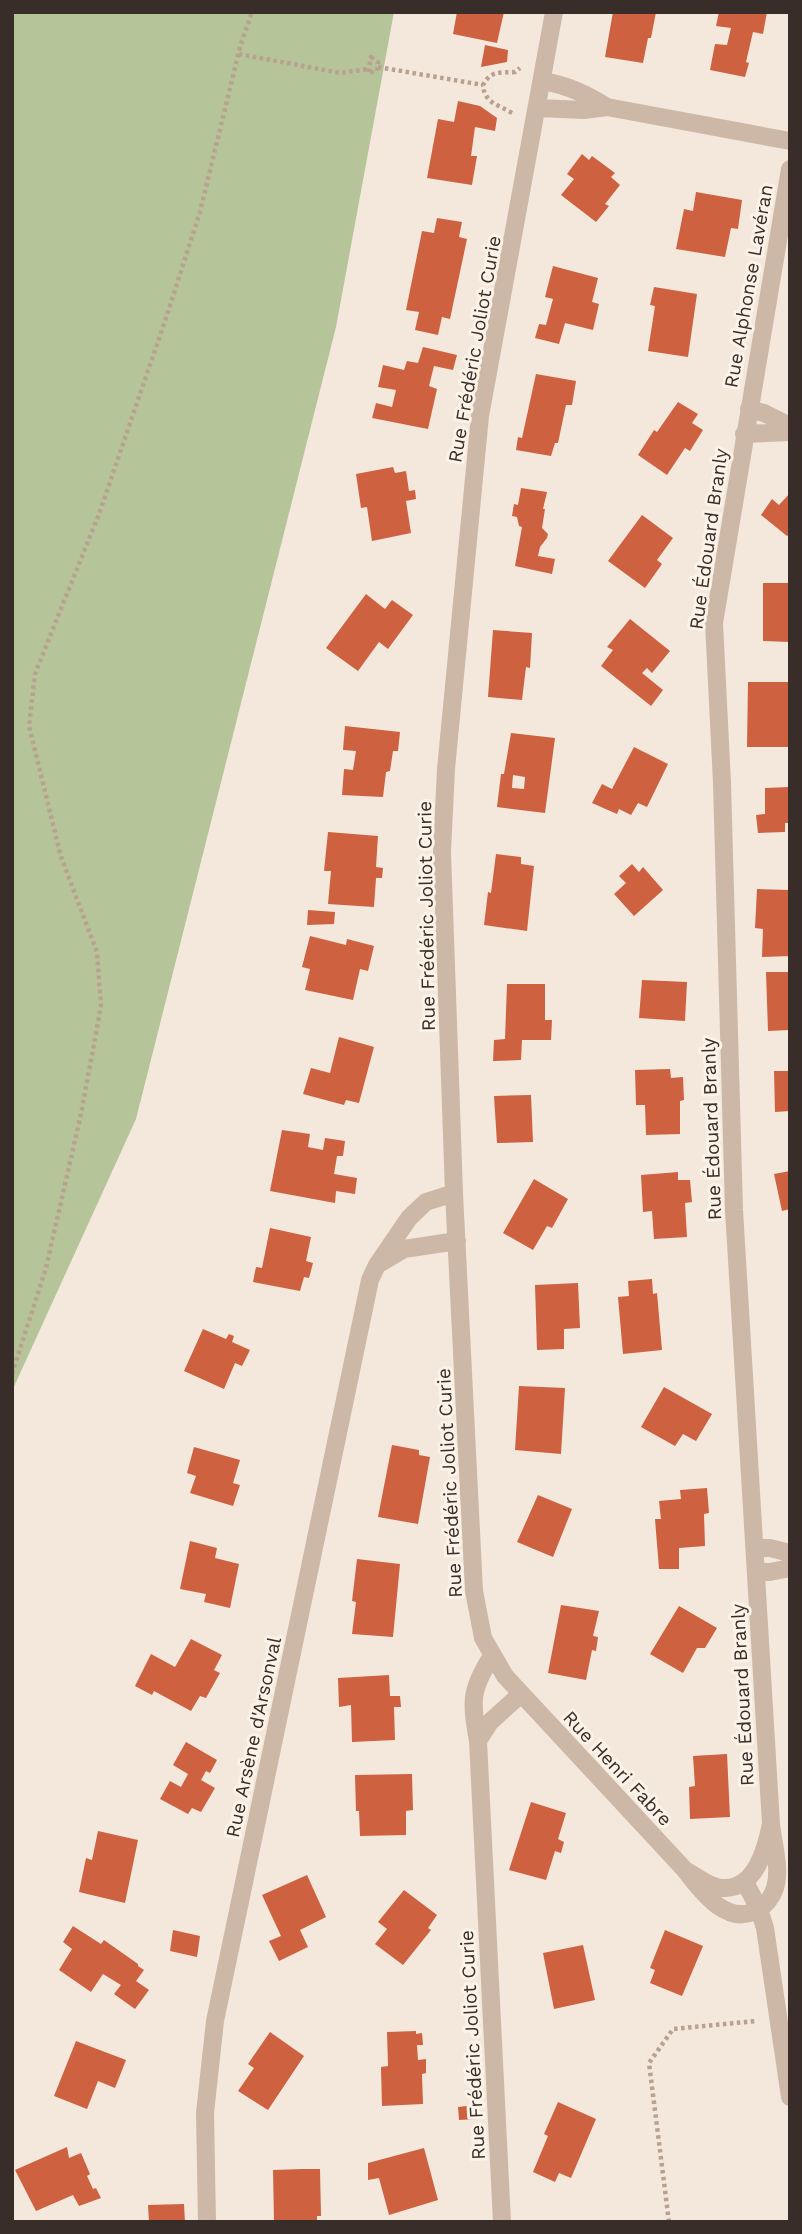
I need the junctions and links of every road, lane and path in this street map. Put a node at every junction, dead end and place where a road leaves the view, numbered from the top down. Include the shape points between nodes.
1 (252, 12) edge
2 (554, 12) edge
3 (550, 37) junction
4 (239, 54) junction
5 (378, 67) junction
6 (369, 69) junction
7 (542, 81) junction
8 (483, 85) junction
9 (538, 107) junction
10 (607, 107) junction
11 (790, 141) edge
12 (531, 144) junction
13 (790, 169) edge
14 (749, 410) junction
15 (790, 426) edge
16 (790, 432) edge
17 (744, 434) junction
18 (454, 1193) junction
19 (457, 1241) junction
20 (377, 1265) junction
21 (12, 1374) edge
22 (756, 1548) junction
23 (790, 1553) edge
24 (790, 1568) edge
25 (756, 1572) junction
26 (492, 1656) junction
27 (521, 1694) junction
28 (478, 1741) junction
29 (771, 1824) junction
30 (685, 1870) junction
31 (745, 1882) junction
32 (759, 1909) junction
33 (764, 2020) dead end
34 (790, 2096) edge
35 (207, 2222) edge
36 (502, 2222) edge
37 (670, 2222) edge

1 - 4 path
2 - 3 street, Rue Frédéric Joliot Curie
3 - 7 street, Rue Frédéric Joliot Curie
3 - 8 path via 515,72 492,74
4 - 6 path via 340,73
4 - 21 path via 200,212 170,305 99,514 35,674 29,726 61,857 97,952 101,1006 46,1268
5 - 6 path via 369,73
5 - 6 path via 370,57
5 - 8 path
7 - 9 street, Rue Frédéric Joliot Curie
7 - 10 street via 563,84
8 - 12 path via 492,103 519,120
9 - 10 street
9 - 12 street, Rue Frédéric Joliot Curie
10 - 11 street
12 - 18 street, Rue Frédéric Joliot Curie via 480,416 446,769 442,852
13 - 14 street, Rue Alphonse Lavéran
14 - 15 street
14 - 17 street, Rue Édouard Branly
16 - 17 street, Rue Édouard Branly
17 - 22 street, Rue Édouard Branly via 714,623 734,1210
18 - 19 street, Rue Frédéric Joliot Curie
18 - 20 street, Rue Arsène d'Arsonval via 426,1202 409,1218
19 - 20 street via 404,1249
19 - 26 street, Rue Frédéric Joliot Curie via 474,1591 483,1638
20 - 35 street, Rue Arsène d'Arsonval via 370,1279 215,2021 205,2112
22 - 23 street
22 - 25 street, Rue Édouard Branly
24 - 25 street
25 - 29 street, Rue Édouard Branly
26 - 27 street, Rue Frédéric Joliot Curie
26 - 28 street, Rue Frédéric Joliot Curie via 476,1685 472,1706
27 - 28 street via 490,1722
27 - 30 street, Rue Henri Fabre
28 - 36 street, Rue Frédéric Joliot Curie
29 - 31 street, Rue Édouard Branly via 761,1860
29 - 32 street, Rue Édouard Branly via 776,1887
30 - 31 street, Rue Henri Fabre via 724,1889
30 - 32 street, Rue Henri Fabre via 718,1907 739,1914
31 - 32 street
32 - 34 street
33 - 37 path via 673,2029 649,2063

